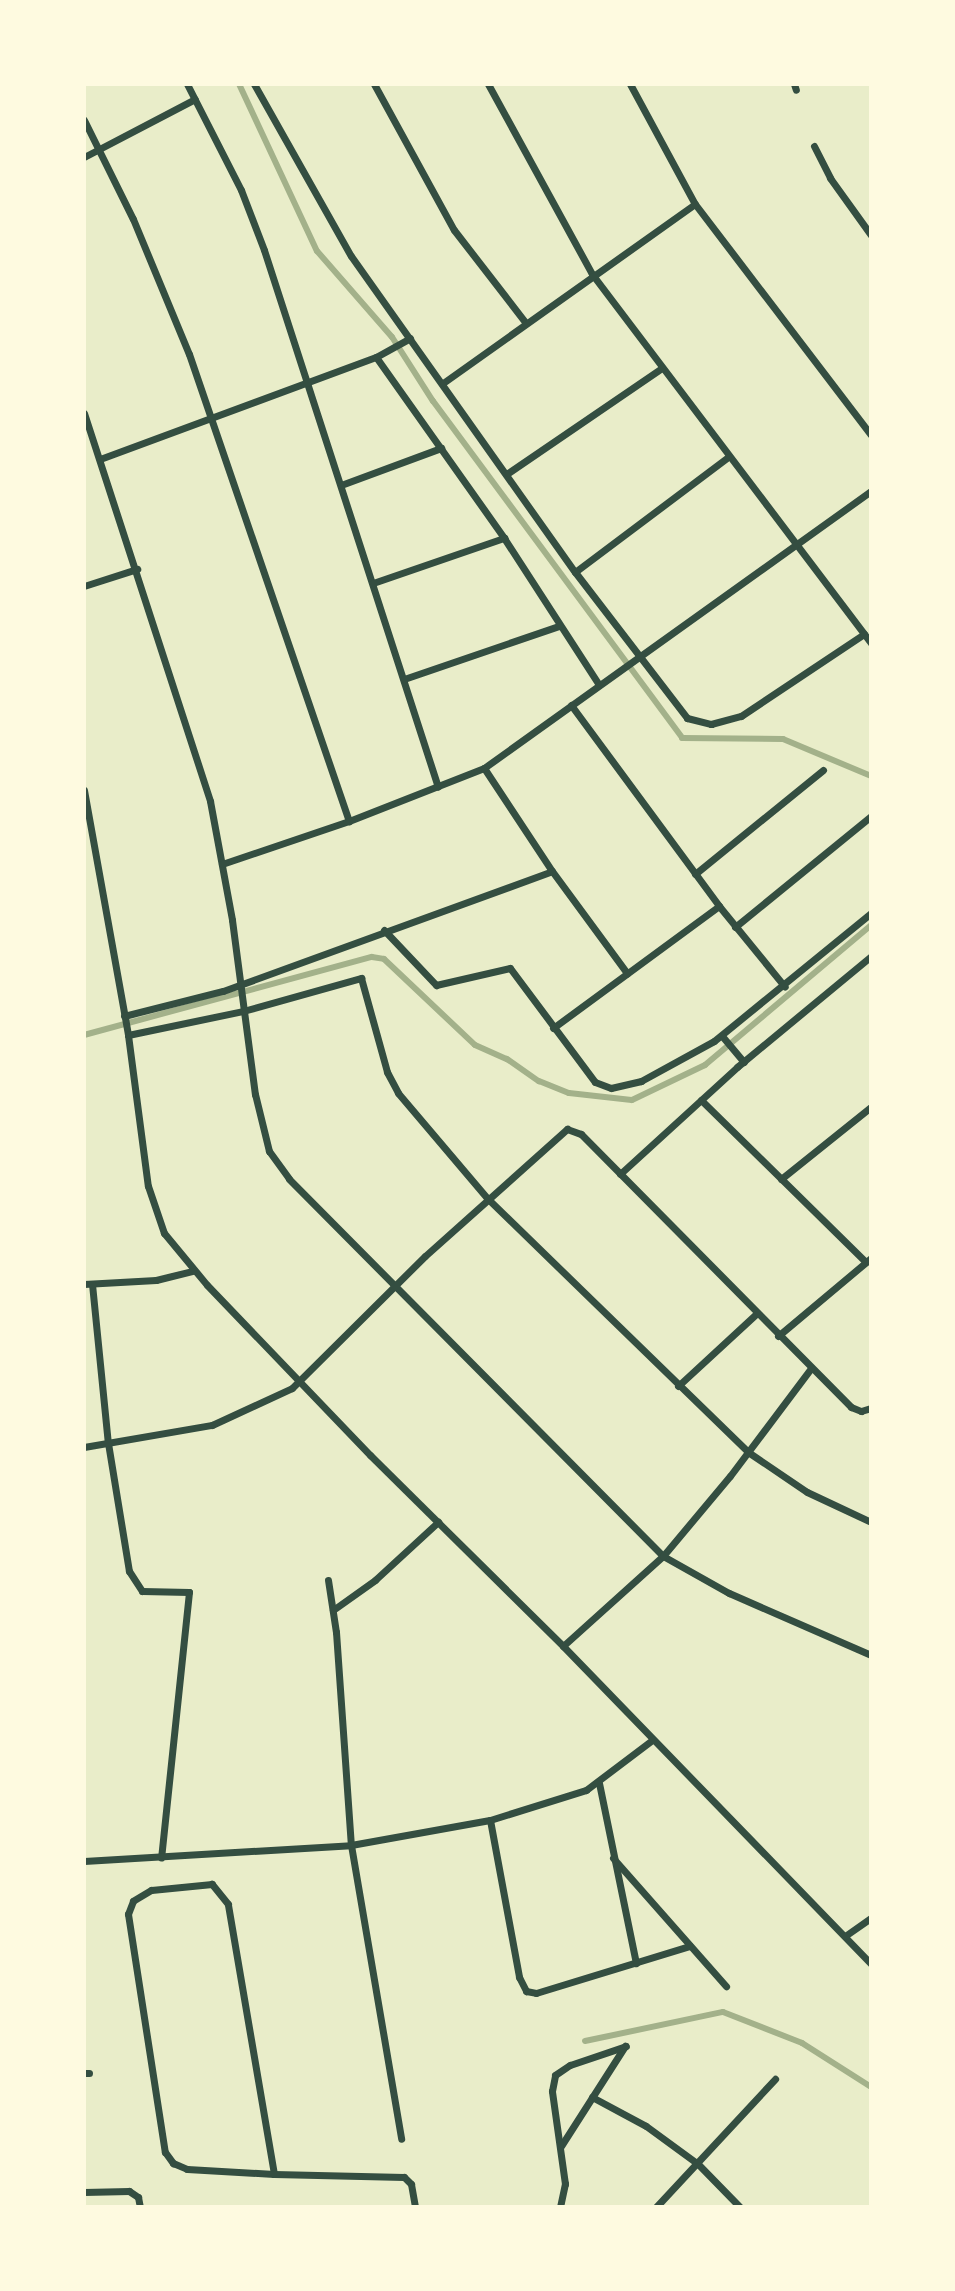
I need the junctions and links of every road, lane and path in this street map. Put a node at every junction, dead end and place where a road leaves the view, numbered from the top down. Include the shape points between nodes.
1 (187, 84) edge
2 (254, 84) edge
3 (374, 84) edge
4 (488, 84) edge
5 (630, 84) edge
6 (195, 99) junction
7 (84, 120) edge
8 (814, 146) dead end
9 (99, 148) junction
10 (84, 157) edge
11 (695, 204) junction
12 (871, 235) edge
13 (592, 274) junction
14 (525, 322) junction
15 (410, 338) junction
16 (376, 357) junction
17 (662, 368) junction
18 (309, 382) junction
19 (443, 383) junction
20 (84, 413) edge
21 (212, 416) junction
22 (871, 435) edge
23 (441, 448) junction
24 (728, 457) junction
25 (100, 458) junction
26 (508, 473) junction
27 (341, 485) junction
28 (871, 491) edge
29 (504, 538) junction
30 (798, 545) junction
31 (137, 569) junction
32 (575, 572) junction
33 (373, 583) junction
34 (84, 586) edge
35 (559, 626) junction
36 (864, 634) junction
37 (871, 643) edge
38 (636, 660) junction
39 (404, 679) junction
40 (599, 685) junction
41 (571, 705) junction
42 (484, 768) junction
43 (823, 770) dead end
44 (438, 787) junction
45 (84, 790) edge
46 (871, 816) edge
47 (349, 821) junction
48 (222, 864) junction
49 (552, 871) junction
50 (695, 874) junction
51 (719, 906) junction
52 (871, 913) edge
53 (735, 927) junction
54 (384, 930) junction
55 (871, 956) edge
56 (627, 972) junction
57 (240, 986) junction
58 (785, 987) junction
59 (243, 1009) junction
60 (125, 1019) junction
61 (554, 1028) junction
62 (128, 1034) junction
63 (723, 1037) junction
64 (741, 1058) junction
65 (701, 1100) junction
66 (868, 1109) edge
67 (871, 1119) edge
68 (620, 1174) junction
69 (781, 1179) junction
70 (487, 1198) junction
71 (869, 1260) edge
72 (193, 1271) junction
73 (88, 1284) edge
74 (394, 1285) junction
75 (755, 1314) junction
76 (778, 1336) junction
77 (811, 1368) junction
78 (300, 1382) junction
79 (678, 1386) junction
80 (871, 1408) edge
81 (107, 1443) junction
82 (84, 1447) edge
83 (748, 1452) junction
84 (438, 1522) junction
85 (871, 1522) edge
86 (663, 1556) junction
87 (328, 1580) dead end
88 (333, 1610) junction
89 (563, 1646) junction
90 (871, 1655) edge
91 (652, 1740) junction
92 (599, 1783) junction
93 (490, 1820) junction
94 (351, 1844) junction
95 (612, 1855) junction
96 (161, 1858) junction
97 (84, 1861) edge
98 (871, 1918) edge
99 (845, 1936) junction
100 (690, 1946) junction
101 (636, 1964) junction
102 (871, 1964) edge
103 (726, 1986) dead end
104 (775, 2079) dead end
105 (592, 2097) junction
106 (401, 2139) dead end
107 (561, 2146) junction
108 (698, 2164) junction
109 (274, 2174) junction
110 (84, 2192) edge
111 (140, 2207) edge
112 (415, 2207) edge
113 (560, 2207) edge
114 (656, 2207) edge
115 (740, 2207) edge

1 - 6 street
2 - 15 street via 325,214
3 - 14 street via 454,230
4 - 13 street
5 - 11 street
6 - 9 street
6 - 18 street via 255,225
7 - 9 street
8 - 12 street via 830,178
9 - 10 street
9 - 21 street via 156,272
11 - 13 street
11 - 22 street
13 - 14 street
13 - 17 street
14 - 19 street
15 - 16 street
15 - 19 street
16 - 18 street
16 - 23 street
17 - 24 street
17 - 26 street
18 - 21 street
18 - 27 street
19 - 26 street
20 - 25 street
21 - 25 street
21 - 47 street
23 - 27 street
23 - 29 street
24 - 30 street
24 - 32 street
25 - 31 street
26 - 32 street
27 - 33 street
28 - 30 street
29 - 33 street
29 - 35 street
30 - 36 street
30 - 38 street
31 - 34 street
31 - 48 street via 200,762
32 - 38 street
33 - 39 street
35 - 39 street
35 - 40 street
36 - 37 street
36 - 38 street via 759,706 711,724 687,719
38 - 40 street
39 - 44 street
40 - 41 street
41 - 42 street
41 - 50 street
42 - 44 street
42 - 49 street
43 - 50 street
44 - 47 street
45 - 60 street
46 - 53 street
47 - 48 street
48 - 57 street
49 - 54 street
49 - 56 street
50 - 51 street
51 - 53 street
51 - 56 street
52 - 58 street
53 - 58 street
54 - 57 street
54 - 61 street via 436,985 510,968
55 - 64 street
56 - 61 street
57 - 59 street
57 - 60 street
58 - 63 street
59 - 62 street
59 - 70 street via 361,978 387,1072 398,1093
59 - 74 street via 255,1094 270,1151 289,1179
60 - 62 street
61 - 63 street via 596,1082 607,1088 641,1081
62 - 72 street via 155,1216
63 - 64 street
64 - 65 street
65 - 68 street
65 - 69 street
66 - 67 street
66 - 69 street
68 - 70 street via 581,1134 567,1129
68 - 75 street
69 - 71 street
70 - 74 street
70 - 79 street
71 - 76 street
72 - 73 street via 156,1280
72 - 78 street
73 - 81 street
74 - 78 street
74 - 86 street
75 - 76 street
75 - 79 street
76 - 77 street
77 - 80 street via 851,1407
77 - 83 street
78 - 81 street via 227,1421
78 - 84 street
79 - 83 street
81 - 82 street
81 - 96 street via 132,1582 151,1592 189,1592
83 - 85 street via 807,1492
83 - 86 street
84 - 88 street via 375,1580
84 - 89 street
86 - 89 street
86 - 90 street via 718,1588
87 - 88 street
88 - 94 street
89 - 91 street
91 - 92 street
91 - 99 street
92 - 93 street
92 - 95 street
93 - 94 street
93 - 101 street via 524,1989 536,1993
94 - 96 street
94 - 106 street
95 - 100 street
95 - 101 street
96 - 97 street
98 - 99 street
99 - 102 street
100 - 101 street
100 - 103 street
104 - 108 street
105 - 107 street
105 - 107 street via 626,2046 570,2065 555,2075 552,2091
105 - 108 street via 646,2126
107 - 113 street via 565,2184
108 - 114 street
108 - 115 street
109 - 109 street via 228,1904 212,1884 151,1889 133,1901 128,1914 165,2152 173,2163 187,2169
109 - 112 street via 404,2177 411,2184
110 - 111 street via 129,2191 138,2197

